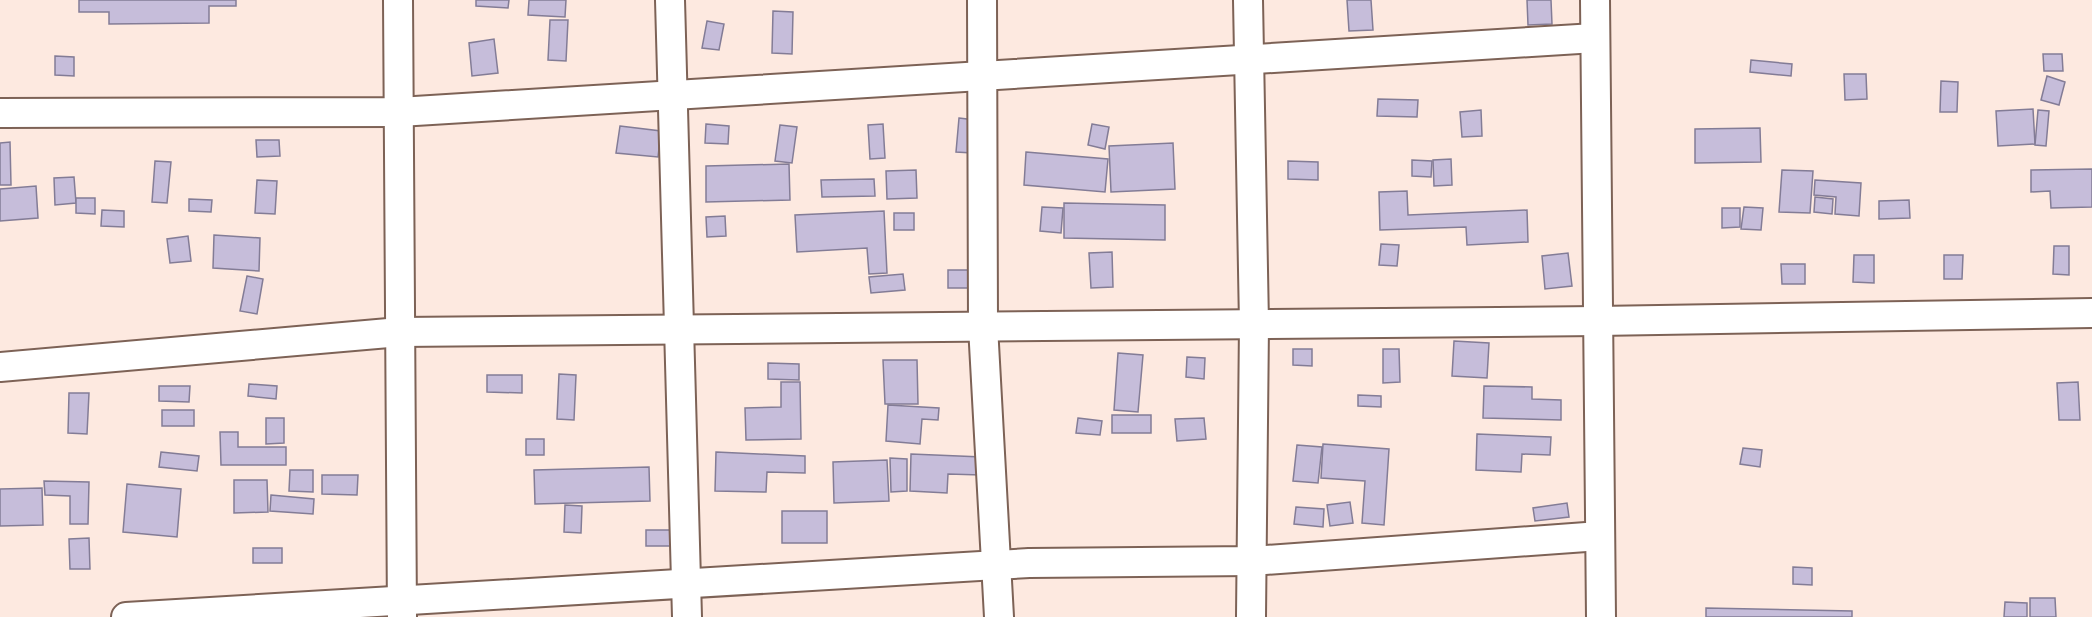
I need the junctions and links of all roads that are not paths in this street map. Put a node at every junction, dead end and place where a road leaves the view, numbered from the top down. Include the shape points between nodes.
1 (398, 0) edge
2 (670, 0) edge
3 (982, 0) edge
4 (1248, 0) edge
5 (1595, 0) edge
6 (1595, 38) junction
7 (1249, 60) junction
8 (982, 76) junction
9 (672, 96) junction
10 (399, 112) junction
11 (0, 113) edge
12 (2092, 313) edge
13 (1598, 321) junction
14 (1254, 324) junction
15 (983, 326) junction
16 (679, 329) junction
17 (400, 332) junction
18 (0, 367) edge
19 (1600, 536) junction
20 (1252, 561) junction
21 (996, 565) junction
22 (686, 583) junction
23 (402, 608) edge
24 (126, 617) edge
25 (687, 617) edge
26 (999, 617) edge
27 (1251, 617) edge
28 (1601, 617) edge

1 - 10 street
2 - 9 street
3 - 8 street
4 - 7 street
5 - 6 street
6 - 7 street
6 - 13 street
7 - 8 street
7 - 14 street
8 - 9 street
8 - 15 street
9 - 10 street
9 - 16 street
10 - 11 street
10 - 17 street
12 - 13 street
13 - 14 street
13 - 19 street
14 - 15 street
14 - 20 street
15 - 16 street
15 - 21 street
16 - 17 street
16 - 22 street
17 - 18 street
17 - 23 street
19 - 20 street
19 - 28 street
20 - 21 street
20 - 27 street
21 - 22 street
21 - 26 street
22 - 23 street
22 - 25 street
23 - 24 street

